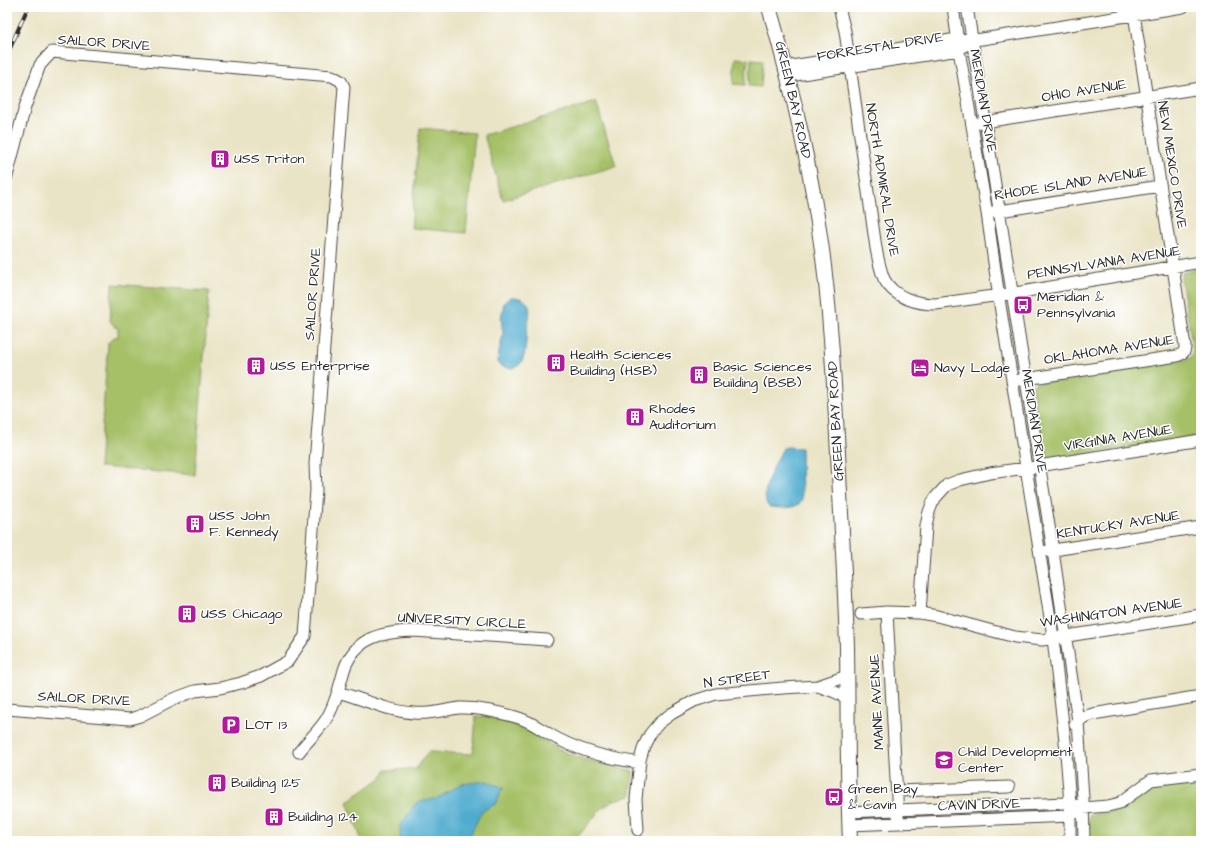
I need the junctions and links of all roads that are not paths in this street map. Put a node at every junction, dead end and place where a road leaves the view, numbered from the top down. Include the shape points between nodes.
1 (769, 7) edge
2 (839, 7) edge
3 (953, 7) edge
4 (967, 7) edge
5 (1183, 7) edge
6 (1133, 11) edge
7 (972, 40) junction
8 (958, 44) junction
9 (849, 62) junction
10 (787, 72) junction
11 (1201, 88) edge
12 (1146, 96) junction
13 (985, 121) junction
14 (972, 124) junction
15 (7, 176) edge
16 (1160, 186) junction
17 (999, 211) junction
18 (987, 213) junction
19 (1201, 262) edge
20 (1172, 267) junction
21 (1012, 293) junction
22 (999, 296) junction
23 (1185, 351) joint
24 (1026, 379) junction
25 (1013, 381) junction
26 (1201, 440) edge
27 (1040, 466) junction
28 (1026, 468) junction
29 (1201, 527) edge
30 (1053, 551) junction
31 (1040, 552) junction
32 (887, 612) junction
33 (920, 613) junction
34 (861, 614) dead end
35 (1201, 615) edge
36 (1066, 637) junction
37 (1053, 639) junction
38 (547, 640) dead end
39 (847, 676) junction
40 (818, 686) junction
41 (338, 692) junction
42 (1201, 696) edge
43 (847, 698) junction
44 (7, 709) edge
45 (1078, 721) junction
46 (1064, 733) junction
47 (299, 752) dead end
48 (640, 763) junction
49 (1201, 774) edge
50 (1009, 787) dead end
51 (897, 791) junction
52 (1070, 803) junction
53 (1083, 808) junction
54 (898, 809) junction
55 (1070, 816) junction
56 (849, 818) junction
57 (899, 823) junction
58 (638, 830) dead end
59 (850, 841) edge
60 (1070, 841) edge
61 (1084, 841) edge

1 - 10 main road, GREEN BAY ROAD
2 - 9 street, NORTH ADMIRAL DRIVE
3 - 8 street, MERIDIAN DRIVE
4 - 7 street, MERIDIAN DRIVE
5 - 6 street, FORRESTAL DRIVE
6 - 7 street, FORRESTAL DRIVE
6 - 12 street, NEW MEXICO DRIVE
7 - 8 street, FORRESTAL DRIVE
7 - 13 street, MERIDIAN DRIVE
8 - 9 street, FORRESTAL DRIVE
8 - 14 street, MERIDIAN DRIVE
9 - 10 street, FORRESTAL DRIVE
9 - 22 street, NORTH ADMIRAL DRIVE via 876,248 885,281 906,299 922,304
10 - 39 main road, GREEN BAY ROAD via 809,171 828,300 841,517
11 - 12 street, OHIO AVENUE
12 - 13 street, OHIO AVENUE
12 - 16 street, NEW MEXICO DRIVE
13 - 14 street, OHIO AVENUE
13 - 17 street, MERIDIAN DRIVE
14 - 18 street, MERIDIAN DRIVE
15 - 44 street, SAILOR DRIVE via 25,107 40,65 52,52 332,76 341,81 344,87 315,464 316,490 305,636 288,661 261,676 220,688 195,691 130,719
16 - 17 street, RHODE ISLAND AVENUE
16 - 20 street, NEW MEXICO DRIVE
17 - 18 street, RHODE ISLAND AVENUE
17 - 21 street, MERIDIAN DRIVE
18 - 22 street, MERIDIAN DRIVE
19 - 20 street, PENNSYLVANIA AVENUE
20 - 21 street, PENNSYLVANIA AVENUE
20 - 23 street, NEW MEXICO DRIVE
21 - 22 street, NORTH ADMIRAL DRIVE
21 - 24 street, MERIDIAN DRIVE
22 - 25 street, MERIDIAN DRIVE
23 - 24 street, OKLAHOMA AVENUE via 1177,356
24 - 25 street, OKLAHOMA AVENUE
24 - 27 street, MERIDIAN DRIVE
25 - 28 street, MERIDIAN DRIVE
26 - 27 street, VIRGINIA AVENUE
27 - 28 street, VIRGINIA AVENUE
27 - 30 street, MERIDIAN DRIVE
28 - 31 street, MERIDIAN DRIVE
28 - 33 street, VIRGINIA AVENUE via 960,480 947,485 940,492 932,504 926,526
29 - 30 street, KENTUCKY AVENUE
30 - 31 street, KENTUCKY AVENUE
30 - 36 street, MERIDIAN DRIVE
31 - 37 street, MERIDIAN DRIVE
32 - 33 street, WASHINGTON AVENUE
32 - 34 street, WASHINGTON AVENUE
32 - 51 street, MAINE AVENUE
33 - 37 street, WASHINGTON AVENUE via 1025,639
35 - 36 street, WASHINGTON AVENUE
36 - 37 street, WASHINGTON AVENUE
36 - 45 street, MERIDIAN DRIVE
37 - 46 street, MERIDIAN DRIVE
38 - 41 street, UNIVERSITY CIRCLE via 413,631 384,633 365,641 350,658
39 - 40 street, N STREET
39 - 43 main road, GREEN BAY ROAD
40 - 43 street, N STREET
40 - 48 street, N STREET via 716,694 694,701 659,723 644,746
41 - 47 street, UNIVERSITY CIRCLE via 328,716
41 - 48 street via 386,708 412,713 466,708 517,717 581,749
42 - 45 street via 1093,714
43 - 56 main road, GREEN BAY ROAD
45 - 46 street
45 - 53 street, MERIDIAN DRIVE
46 - 52 street, MERIDIAN DRIVE
48 - 58 street, N STREET via 636,800
49 - 53 street, CAVIN DRIVE via 1151,780 1120,803
50 - 51 street
51 - 54 street, MAINE AVENUE
52 - 53 street, CAVIN DRIVE
52 - 54 street, CAVIN DRIVE
52 - 55 street, MERIDIAN DRIVE
53 - 55 street, CAVIN DRIVE
53 - 61 street, MERIDIAN DRIVE
54 - 56 street, CAVIN DRIVE
54 - 57 street, MAINE AVENUE
55 - 57 street, CAVIN DRIVE
55 - 60 street, MERIDIAN DRIVE
56 - 57 street, CAVIN DRIVE
56 - 59 main road, GREEN BAY ROAD

